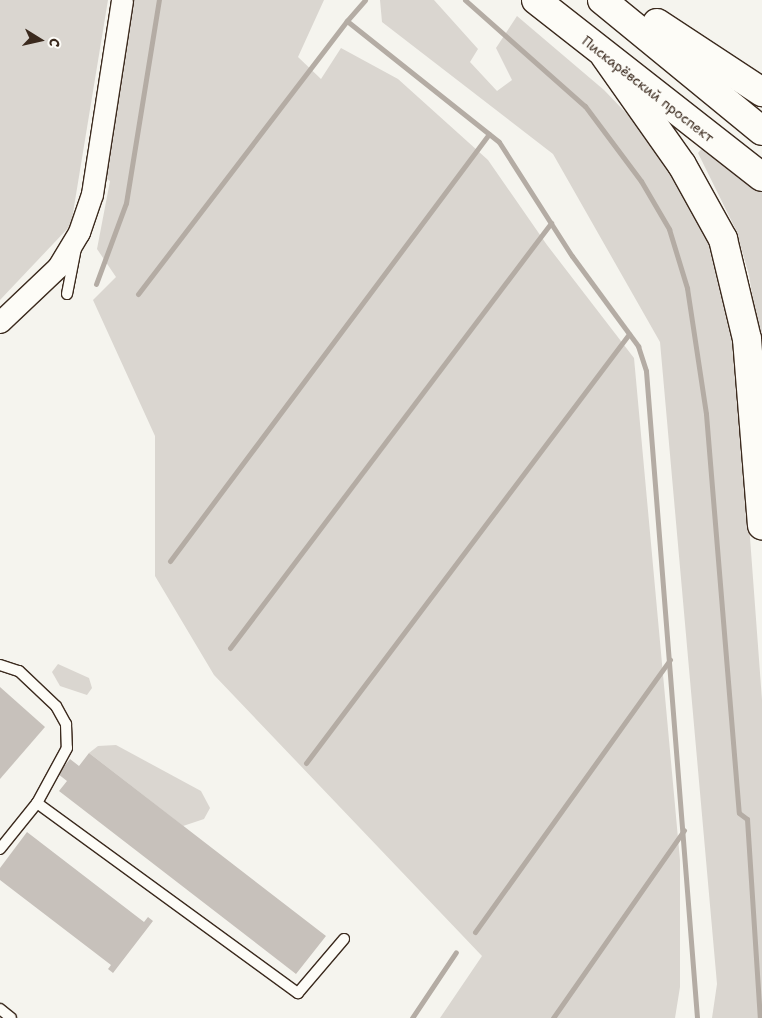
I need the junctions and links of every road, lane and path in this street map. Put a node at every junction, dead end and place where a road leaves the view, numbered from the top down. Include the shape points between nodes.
1 (122, 0) edge
2 (536, 0) edge
3 (606, 3) edge
4 (604, 56) junction
5 (762, 92) edge
6 (762, 131) edge
7 (762, 177) edge
8 (79, 232) junction
9 (68, 294) dead end
10 (0, 322) edge
11 (762, 525) edge
12 (0, 664) edge
13 (37, 803) junction
14 (0, 849) edge
15 (344, 939) dead end
16 (0, 1009) edge
17 (11, 1018) edge

1 - 8 street via 92,194
2 - 4 main road, Пискарёвский проспект
3 - 5 main road via 655,22
3 - 6 main road
4 - 7 main road, Пискарёвский проспект
4 - 11 main road via 682,164 722,239 747,340
8 - 9 lane
8 - 10 street via 58,267
12 - 13 lane via 19,671 56,706 66,724 67,748
13 - 14 lane
13 - 15 lane via 298,993
16 - 17 lane

